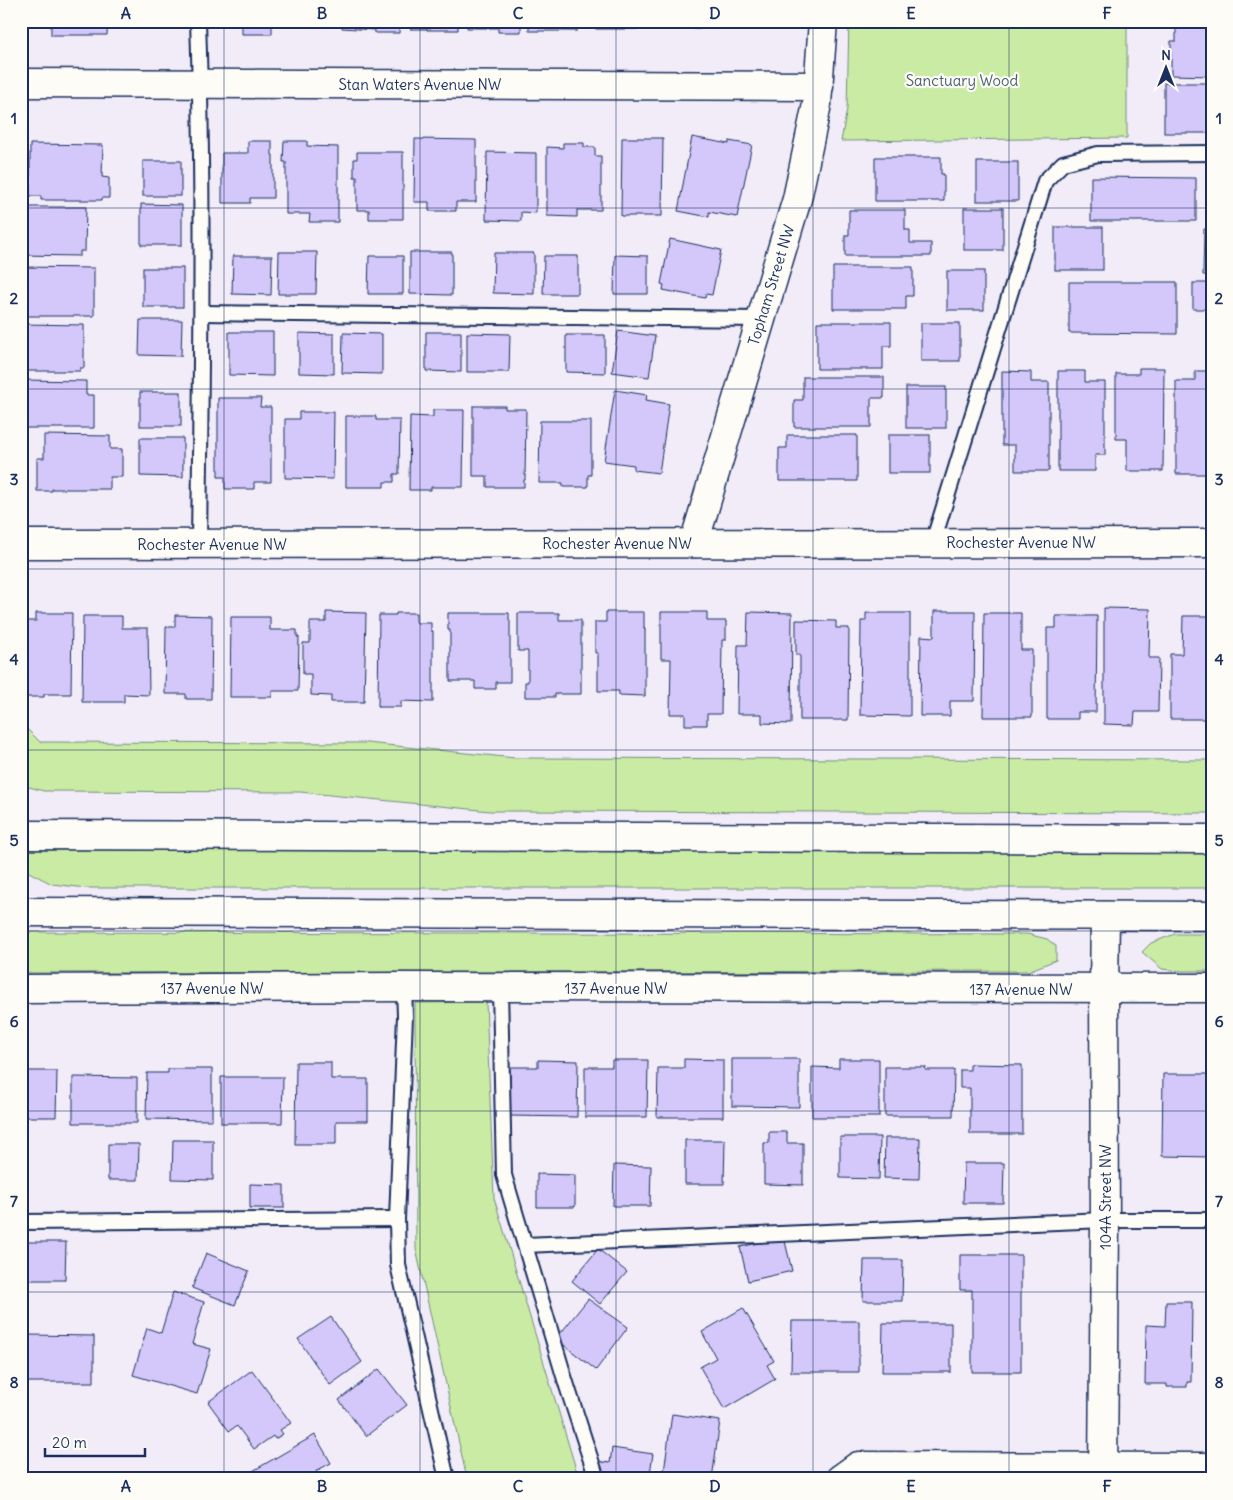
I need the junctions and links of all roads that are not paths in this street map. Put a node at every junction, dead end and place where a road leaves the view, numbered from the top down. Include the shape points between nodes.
1 (198, 21) edge
2 (823, 21) edge
3 (21, 82) edge
4 (200, 83) junction
5 (819, 86) junction
6 (1212, 154) edge
7 (202, 313) junction
8 (761, 319) junction
9 (933, 542) junction
10 (694, 543) junction
11 (1212, 543) edge
12 (21, 544) edge
13 (199, 544) junction
14 (21, 835) edge
15 (1212, 839) edge
16 (21, 912) edge
17 (1105, 916) junction
18 (1212, 916) edge
19 (404, 987) junction
20 (500, 988) junction
21 (1212, 988) edge
22 (21, 989) edge
23 (1104, 989) junction
24 (397, 1219) junction
25 (1105, 1220) junction
26 (1212, 1220) edge
27 (21, 1222) edge
28 (525, 1244) junction
29 (1212, 1467) edge
30 (1103, 1473) edge
31 (447, 1479) edge
32 (597, 1479) edge
33 (840, 1479) edge

1 - 4 lane
2 - 5 street, Topham Street NW
3 - 4 street, Stan Waters Avenue NW
4 - 5 street, Stan Waters Avenue NW
4 - 7 lane
5 - 8 street, Topham Street NW via 797,199
6 - 9 lane via 1098,154 1062,163 1045,181
7 - 8 lane
7 - 13 lane
8 - 10 street, Topham Street NW
9 - 10 street, Rochester Avenue NW
9 - 11 street, Rochester Avenue NW
10 - 13 street, Rochester Avenue NW
12 - 13 street, Rochester Avenue NW
14 - 15 street
16 - 17 street
17 - 18 street
17 - 23 street, 104A Street NW
19 - 20 street, 137 Avenue NW
19 - 22 street, 137 Avenue NW
19 - 24 lane
20 - 23 street, 137 Avenue NW
20 - 28 lane via 504,1175
21 - 23 street, 137 Avenue NW
23 - 25 street, 104A Street NW
24 - 27 lane
24 - 31 lane via 398,1265
25 - 26 lane
25 - 28 lane
25 - 30 street, 104A Street NW
28 - 32 lane
29 - 30 street
30 - 33 street via 858,1466

